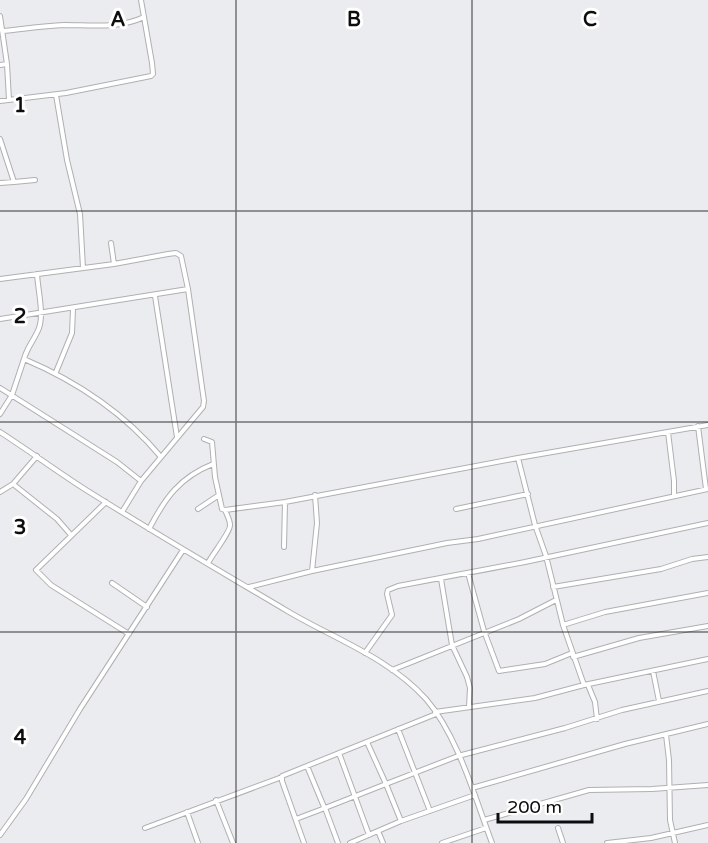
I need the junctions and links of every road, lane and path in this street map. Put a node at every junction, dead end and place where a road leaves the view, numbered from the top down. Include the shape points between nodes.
1 (141, 0) edge
2 (0, 16) edge
3 (144, 17) junction
4 (2, 31) junction
5 (7, 64) junction
6 (0, 65) edge
7 (56, 95) junction
8 (9, 100) junction
9 (0, 101) edge
10 (0, 139) edge
11 (35, 180) dead end
12 (14, 182) junction
13 (0, 183) edge
14 (111, 243) dead end
15 (114, 264) junction
16 (83, 268) junction
17 (37, 274) junction
18 (0, 279) edge
19 (188, 289) junction
20 (155, 296) junction
21 (73, 309) junction
22 (42, 314) junction
23 (0, 320) edge
24 (24, 359) junction
25 (56, 372) junction
26 (0, 388) edge
27 (12, 395) junction
28 (0, 414) edge
29 (708, 425) edge
30 (698, 426) junction
31 (0, 432) edge
32 (668, 432) junction
33 (177, 438) junction
34 (204, 439) dead end
35 (36, 456) junction
36 (161, 457) junction
37 (518, 458) junction
38 (213, 464) junction
39 (141, 481) junction
40 (13, 484) junction
41 (707, 489) edge
42 (0, 492) edge
43 (528, 494) junction
44 (219, 495) junction
45 (315, 495) junction
46 (674, 496) junction
47 (106, 502) junction
48 (285, 502) junction
49 (198, 509) dead end
50 (456, 509) dead end
51 (225, 510) junction
52 (122, 512) junction
53 (708, 523) edge
54 (536, 525) junction
55 (149, 529) junction
56 (71, 535) junction
57 (284, 547) dead end
58 (183, 550) junction
59 (546, 556) junction
60 (708, 557) edge
61 (208, 563) junction
62 (312, 571) junction
63 (468, 573) junction
64 (441, 579) junction
65 (112, 583) dead end
66 (249, 587) junction
67 (553, 587) junction
68 (708, 593) edge
69 (556, 600) junction
70 (147, 607) junction
71 (563, 625) junction
72 (708, 626) edge
73 (484, 631) junction
74 (129, 634) junction
75 (452, 645) junction
76 (365, 653) junction
77 (572, 655) junction
78 (708, 659) edge
79 (392, 670) junction
80 (653, 671) junction
81 (586, 685) junction
82 (708, 691) edge
83 (659, 701) junction
84 (469, 707) junction
85 (436, 713) junction
86 (597, 718) junction
87 (708, 724) edge
88 (398, 729) junction
89 (666, 735) junction
90 (367, 742) junction
91 (339, 753) junction
92 (458, 756) junction
93 (307, 766) junction
94 (416, 773) junction
95 (282, 776) junction
96 (386, 784) junction
97 (708, 785) edge
98 (472, 788) junction
99 (669, 788) junction
100 (355, 795) junction
101 (475, 795) junction
102 (216, 801) junction
103 (324, 808) junction
104 (430, 811) junction
105 (187, 812) junction
106 (296, 819) junction
107 (484, 820) junction
108 (401, 821) junction
109 (708, 825) edge
110 (145, 828) dead end
111 (486, 828) junction
112 (558, 828) dead end
113 (378, 831) junction
114 (673, 832) junction
115 (0, 835) edge
116 (369, 835) junction
117 (198, 843) edge
118 (233, 843) edge
119 (304, 843) edge
120 (338, 843) edge
121 (350, 843) edge
122 (384, 843) edge
123 (442, 843) edge
124 (492, 843) edge
125 (563, 843) edge
126 (607, 843) edge
127 (675, 843) edge

1 - 3 street
2 - 4 street
3 - 4 street via 105,27 63,25
3 - 7 street via 152,75
4 - 5 street
5 - 6 street
5 - 8 street
7 - 8 street
7 - 16 street via 80,214
8 - 9 street
10 - 12 street
11 - 12 street
12 - 13 street
14 - 15 street
15 - 16 street
15 - 19 street via 176,253 182,260
16 - 17 street
17 - 18 street
17 - 22 street
19 - 20 street
19 - 33 street via 204,401
20 - 21 street
20 - 33 street
21 - 22 street
21 - 25 street via 72,333
22 - 23 street
22 - 24 street
24 - 25 street
24 - 27 street
25 - 36 street via 121,418
26 - 27 street
27 - 28 street
27 - 39 street
29 - 30 street
30 - 32 street
30 - 41 street
31 - 35 street
32 - 37 street
32 - 46 street
33 - 36 street
34 - 38 street via 212,442
35 - 40 street
35 - 47 street
36 - 39 street
37 - 43 street
37 - 45 street
38 - 44 street
38 - 55 street via 182,481
39 - 52 street
40 - 42 street
40 - 56 street
41 - 46 street
43 - 50 street
43 - 54 street
44 - 49 street
44 - 51 street
45 - 48 street
45 - 62 street via 317,523
46 - 54 street
47 - 52 street
47 - 56 street
48 - 51 street
48 - 57 street
51 - 61 street via 229,531
52 - 55 street
53 - 59 street
54 - 59 street
54 - 62 street
55 - 58 street
56 - 74 street via 36,572
58 - 61 street
58 - 70 street
59 - 63 street
59 - 67 street
60 - 67 street
61 - 66 street
62 - 66 street
63 - 64 street
63 - 73 street
64 - 75 street
64 - 76 street via 388,590 392,615
65 - 70 street
66 - 76 street
67 - 69 street
68 - 71 street via 605,612
69 - 71 street
69 - 73 street
70 - 74 street
71 - 77 street
72 - 77 street
73 - 75 street
73 - 77 street via 502,671
74 - 115 street
75 - 79 street
75 - 84 street via 467,677
76 - 79 street
77 - 81 street
78 - 80 street
79 - 85 street via 415,688
80 - 81 street
80 - 83 street
81 - 84 street via 535,698
81 - 86 street via 595,702
82 - 83 street
83 - 86 street
84 - 85 street
85 - 88 street
85 - 92 street
86 - 92 street
87 - 89 street
88 - 90 street
88 - 94 street
89 - 98 street
89 - 99 street
90 - 91 street
90 - 96 street
91 - 93 street
91 - 100 street
92 - 94 street
92 - 98 street
93 - 95 street
93 - 103 street
94 - 96 street
94 - 104 street
95 - 102 street
95 - 106 street
96 - 100 street
96 - 108 street
97 - 99 street
98 - 101 street
99 - 107 street via 589,790
99 - 114 street
100 - 103 street
100 - 116 street
101 - 104 street
101 - 107 street
102 - 105 street
102 - 118 street
103 - 106 street
103 - 120 street
104 - 108 street
105 - 110 street
105 - 117 street
106 - 119 street
107 - 111 street
108 - 113 street
109 - 114 street
111 - 123 street
111 - 124 street
112 - 125 street
113 - 116 street
113 - 122 street
114 - 126 street
114 - 127 street
116 - 121 street

